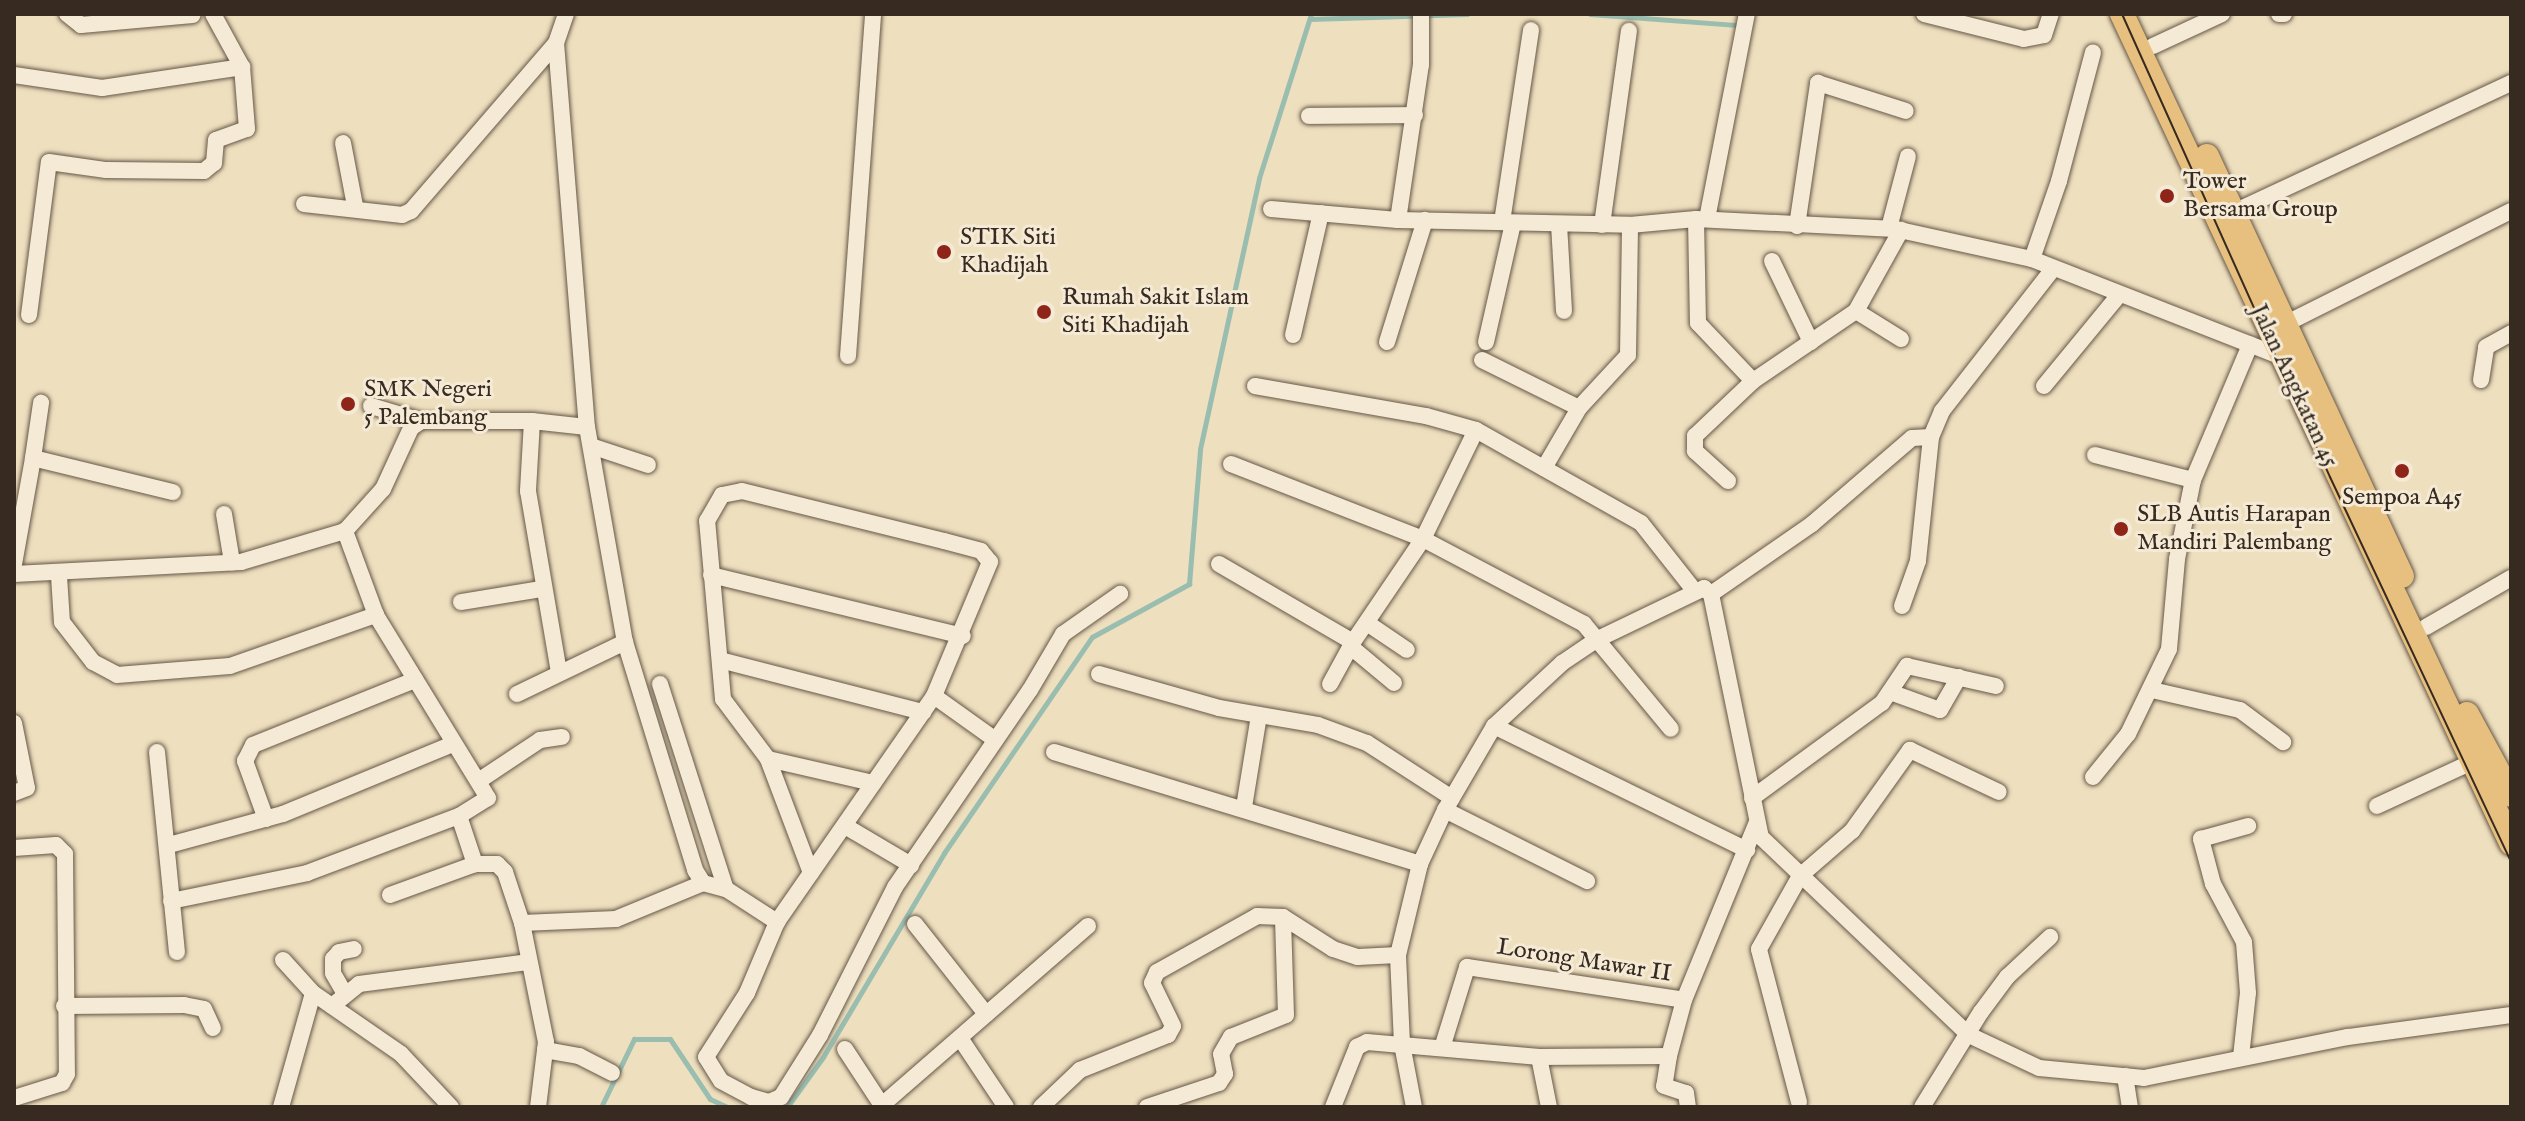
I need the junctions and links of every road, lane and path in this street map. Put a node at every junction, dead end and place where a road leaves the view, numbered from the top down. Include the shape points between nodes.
1 (67, 14) edge
2 (213, 14) edge
3 (566, 14) edge
4 (873, 14) edge
5 (1747, 14) edge
6 (1924, 14) edge
7 (2051, 14) edge
8 (2122, 14) edge
9 (2137, 14) edge
10 (2222, 14) edge
11 (193, 15) edge
12 (1421, 17) edge
13 (1531, 30) dead end
14 (1629, 31) dead end
15 (556, 43) junction
16 (2153, 46) junction
17 (2093, 52) dead end
18 (242, 67) junction
19 (14, 75) edge
20 (2511, 83) edge
21 (1906, 111) dead end
22 (1415, 115) junction
23 (1309, 116) dead end
24 (343, 143) dead end
25 (1908, 156) dead end
26 (304, 204) dead end
27 (355, 206) junction
28 (1271, 209) dead end
29 (2511, 211) edge
30 (2234, 212) junction
31 (1321, 213) junction
32 (1701, 219) junction
33 (1398, 220) junction
34 (1425, 220) junction
35 (1507, 222) junction
36 (1559, 224) junction
37 (1602, 225) junction
38 (1630, 225) junction
39 (1797, 226) junction
40 (1895, 229) junction
41 (2032, 259) junction
42 (1772, 261) dead end
43 (2052, 270) junction
44 (2119, 295) junction
45 (1564, 311) dead end
46 (1856, 311) junction
47 (29, 315) dead end
48 (2287, 323) junction
49 (2511, 333) edge
50 (1293, 335) dead end
51 (1901, 339) dead end
52 (1387, 342) dead end
53 (1486, 342) dead end
54 (1811, 342) junction
55 (2250, 345) junction
56 (848, 356) dead end
57 (2280, 356) junction
58 (1482, 360) dead end
59 (2481, 380) dead end
60 (1753, 381) junction
61 (1255, 386) dead end
62 (2044, 386) dead end
63 (41, 403) dead end
64 (371, 406) dead end
65 (1579, 408) junction
66 (421, 421) junction
67 (532, 421) junction
68 (587, 427) junction
69 (1476, 430) junction
70 (1931, 437) junction
71 (591, 446) junction
72 (2095, 455) dead end
73 (33, 458) junction
74 (1231, 464) dead end
75 (648, 465) dead end
76 (1544, 468) junction
77 (2193, 480) junction
78 (1728, 481) dead end
79 (173, 492) dead end
80 (224, 514) dead end
81 (345, 531) junction
82 (1423, 539) junction
83 (232, 562) junction
84 (14, 564) edge
85 (1219, 564) dead end
86 (14, 574) edge
87 (711, 575) junction
88 (59, 576) junction
89 (2511, 578) edge
90 (541, 589) junction
91 (1694, 590) junction
92 (1120, 594) dead end
93 (1711, 594) junction
94 (461, 602) dead end
95 (1902, 606) dead end
96 (376, 615) junction
97 (1367, 623) junction
98 (2426, 627) junction
99 (963, 636) junction
100 (1596, 640) junction
101 (625, 642) junction
102 (1352, 645) junction
103 (1407, 650) dead end
104 (720, 660) junction
105 (559, 673) junction
106 (1099, 674) dead end
107 (1959, 677) junction
108 (415, 680) junction
109 (1394, 683) dead end
110 (660, 684) dead end
111 (1330, 684) dead end
112 (1996, 686) dead end
113 (2152, 690) junction
114 (1890, 692) junction
115 (517, 694) dead end
116 (934, 696) junction
117 (923, 712) junction
118 (1259, 715) junction
119 (14, 723) edge
120 (1494, 726) junction
121 (1671, 729) dead end
122 (562, 737) dead end
123 (994, 739) junction
124 (2283, 742) dead end
125 (453, 744) junction
126 (679, 745) junction
127 (658, 750) junction
128 (157, 752) dead end
129 (1054, 752) dead end
130 (768, 759) junction
131 (2472, 762) junction
132 (2093, 777) dead end
133 (480, 780) junction
134 (873, 783) junction
135 (1999, 792) dead end
136 (14, 793) edge
137 (2511, 795) edge
138 (1752, 798) junction
139 (1448, 804) junction
140 (2377, 806) dead end
141 (1244, 807) junction
142 (459, 816) junction
143 (266, 819) junction
144 (1757, 822) junction
145 (845, 826) junction
146 (2248, 826) dead end
147 (2511, 843) edge
148 (169, 845) junction
149 (14, 848) edge
150 (1747, 850) junction
151 (475, 864) junction
152 (1420, 864) junction
153 (911, 865) junction
154 (811, 873) junction
155 (1800, 876) junction
156 (1587, 881) dead end
157 (703, 883) junction
158 (726, 889) junction
159 (390, 895) dead end
160 (171, 901) junction
161 (1283, 917) junction
162 (777, 922) junction
163 (522, 923) junction
164 (915, 924) dead end
165 (1088, 926) dead end
166 (2050, 937) dead end
167 (354, 949) dead end
168 (177, 952) dead end
169 (1398, 955) junction
170 (283, 960) dead end
171 (528, 962) junction
172 (313, 993) junction
173 (345, 994) junction
174 (1684, 1000) junction
175 (64, 1006) junction
176 (332, 1006) junction
177 (986, 1014) junction
178 (2511, 1015) edge
179 (213, 1028) dead end
180 (1969, 1035) junction
181 (960, 1038) junction
182 (1402, 1044) junction
183 (1442, 1048) junction
184 (845, 1049) dead end
185 (545, 1050) junction
186 (1669, 1056) junction
187 (1539, 1057) junction
188 (2241, 1057) junction
189 (612, 1073) dead end
190 (2125, 1076) junction
191 (14, 1098) edge
192 (1799, 1102) dead end
193 (882, 1106) edge
194 (281, 1107) edge
195 (451, 1107) edge
196 (538, 1107) edge
197 (1006, 1107) edge
198 (1041, 1107) edge
199 (1147, 1107) edge
200 (1333, 1107) edge
201 (1414, 1107) edge
202 (1549, 1107) edge
203 (1688, 1107) edge
204 (1922, 1107) edge
205 (2130, 1107) edge

1 - 11 street via 81,25
2 - 18 street
3 - 15 street
4 - 56 street
5 - 32 street
6 - 7 street via 2024,39 2044,35
8 - 57 main road, Jalan Angkatan 45
9 - 16 main road, Jalan Angkatan 45
10 - 16 street
12 - 22 street
13 - 35 street
14 - 37 street
15 - 27 street via 411,211 402,215
15 - 68 street
16 - 30 main road, Jalan Angkatan 45
17 - 41 street
18 - 19 street via 102,88
18 - 47 street via 248,126 216,140 214,163 207,170 106,170 49,162
20 - 30 street
21 - 39 street via 1818,83
22 - 23 street
22 - 33 street
24 - 27 street
25 - 40 street
26 - 27 street
28 - 31 street
29 - 48 street
30 - 48 main road, Jalan Angkatan 45
31 - 33 street
31 - 50 street
32 - 38 street
32 - 39 street
32 - 60 street via 1698,323
33 - 34 street
34 - 35 street
34 - 52 street
35 - 36 street
35 - 53 street
36 - 37 street
36 - 45 street
37 - 38 street
38 - 65 street via 1628,355
39 - 40 street
40 - 41 street
40 - 46 street
41 - 43 street
42 - 54 street
43 - 44 street
43 - 70 street via 1942,411
44 - 55 street
44 - 62 street
46 - 51 street
46 - 54 street
48 - 98 main road, Jalan Angkatan 45
49 - 59 street via 2486,347
54 - 60 street
55 - 57 street
55 - 77 street
57 - 131 main road, Jalan Angkatan 45
58 - 65 street
60 - 78 street via 1692,442
61 - 69 street
63 - 73 street
64 - 66 street
65 - 76 street
66 - 67 street
66 - 81 street via 411,428 383,489
67 - 68 street
67 - 90 street via 528,491
68 - 71 street
69 - 76 street
69 - 82 street
70 - 93 street via 1912,438 1812,524
70 - 95 street via 1918,561
71 - 75 street
71 - 101 street
72 - 77 street
73 - 79 street
73 - 84 street
74 - 82 street
76 - 91 street via 1641,523
77 - 113 street via 2177,559 2169,649
80 - 83 street
81 - 83 street
81 - 96 street
82 - 97 street
82 - 100 street via 1584,624
83 - 88 street
85 - 102 street
86 - 88 street
87 - 99 street
87 - 99 street via 710,509 722,495 742,491 981,551 990,562
87 - 104 street
88 - 96 street via 62,622 93,662 117,675 230,666
89 - 98 street
90 - 94 street
90 - 105 street
91 - 93 street
91 - 100 street
92 - 123 street via 1063,634
93 - 138 street
96 - 108 street
97 - 102 street
97 - 103 street
98 - 137 main road, Jalan Angkatan 45
99 - 116 street
100 - 120 street via 1562,663
100 - 121 street
101 - 105 street
101 - 127 street
102 - 109 street
102 - 111 street
104 - 117 street
104 - 130 street via 729,712
105 - 115 street
106 - 118 street
107 - 112 street
107 - 114 street via 1907,666
107 - 114 street via 1940,710
108 - 125 street
108 - 143 street via 253,745 245,761
110 - 126 street
113 - 124 street via 2240,710
113 - 132 street via 2128,734
114 - 138 street
116 - 117 street
116 - 123 street
117 - 134 street
118 - 139 street via 1318,725 1367,743
118 - 141 street
119 - 136 street via 27,788
120 - 139 street
120 - 150 street
122 - 133 street via 540,740
123 - 153 street
125 - 133 street
125 - 143 street
126 - 127 street
126 - 158 street
127 - 157 street
128 - 148 street
129 - 141 street
130 - 134 street
130 - 154 street
131 - 140 street
131 - 147 main road, Jalan Angkatan 45
133 - 142 street via 487,801
134 - 145 street
135 - 155 street via 1910,750 1852,831
138 - 144 street
139 - 152 street
139 - 156 street
141 - 152 street
142 - 151 street
142 - 160 street via 307,873
143 - 148 street
144 - 150 street
144 - 155 street via 1765,843
145 - 153 street
145 - 154 street
146 - 188 street via 2201,839 2213,884 2244,942 2248,993
148 - 160 street
149 - 175 street via 56,845 65,854
150 - 174 street
151 - 159 street
151 - 163 street via 497,864 505,872
152 - 169 street
153 - 162 street via 820,1035 781,1097 769,1102 721,1081 706,1057 747,993
154 - 162 street
155 - 180 street
155 - 192 street via 1759,949
157 - 158 street
157 - 163 street via 616,919
158 - 162 street
160 - 168 street
161 - 169 street via 1333,949 1358,957
161 - 198 street via 1257,916 1157,972 1152,983 1173,1026 1168,1035 1080,1070
161 - 199 street via 1290,1010 1231,1037 1221,1054 1225,1074 1219,1083
163 - 171 street
164 - 177 street
165 - 177 street
166 - 180 street via 2007,977
167 - 173 street via 333,959 333,973
169 - 182 street
170 - 172 street
171 - 173 street via 359,984
171 - 185 street
172 - 176 street
172 - 194 street
173 - 176 street
174 - 183 street, Lorong Mawar II via 1467,967
174 - 186 street
175 - 179 street via 184,1005 204,1009
175 - 191 street via 66,1080
176 - 195 street via 401,1054
177 - 181 street
178 - 188 street
180 - 190 street via 2039,1068
180 - 204 street
181 - 193 street
181 - 197 street
182 - 183 street
182 - 200 street via 1367,1042 1357,1047
182 - 201 street
183 - 187 street
184 - 193 street
185 - 189 street via 579,1056
185 - 196 street
186 - 187 street
186 - 203 street via 1664,1086 1686,1093
187 - 202 street
188 - 190 street via 2144,1078
190 - 205 street

